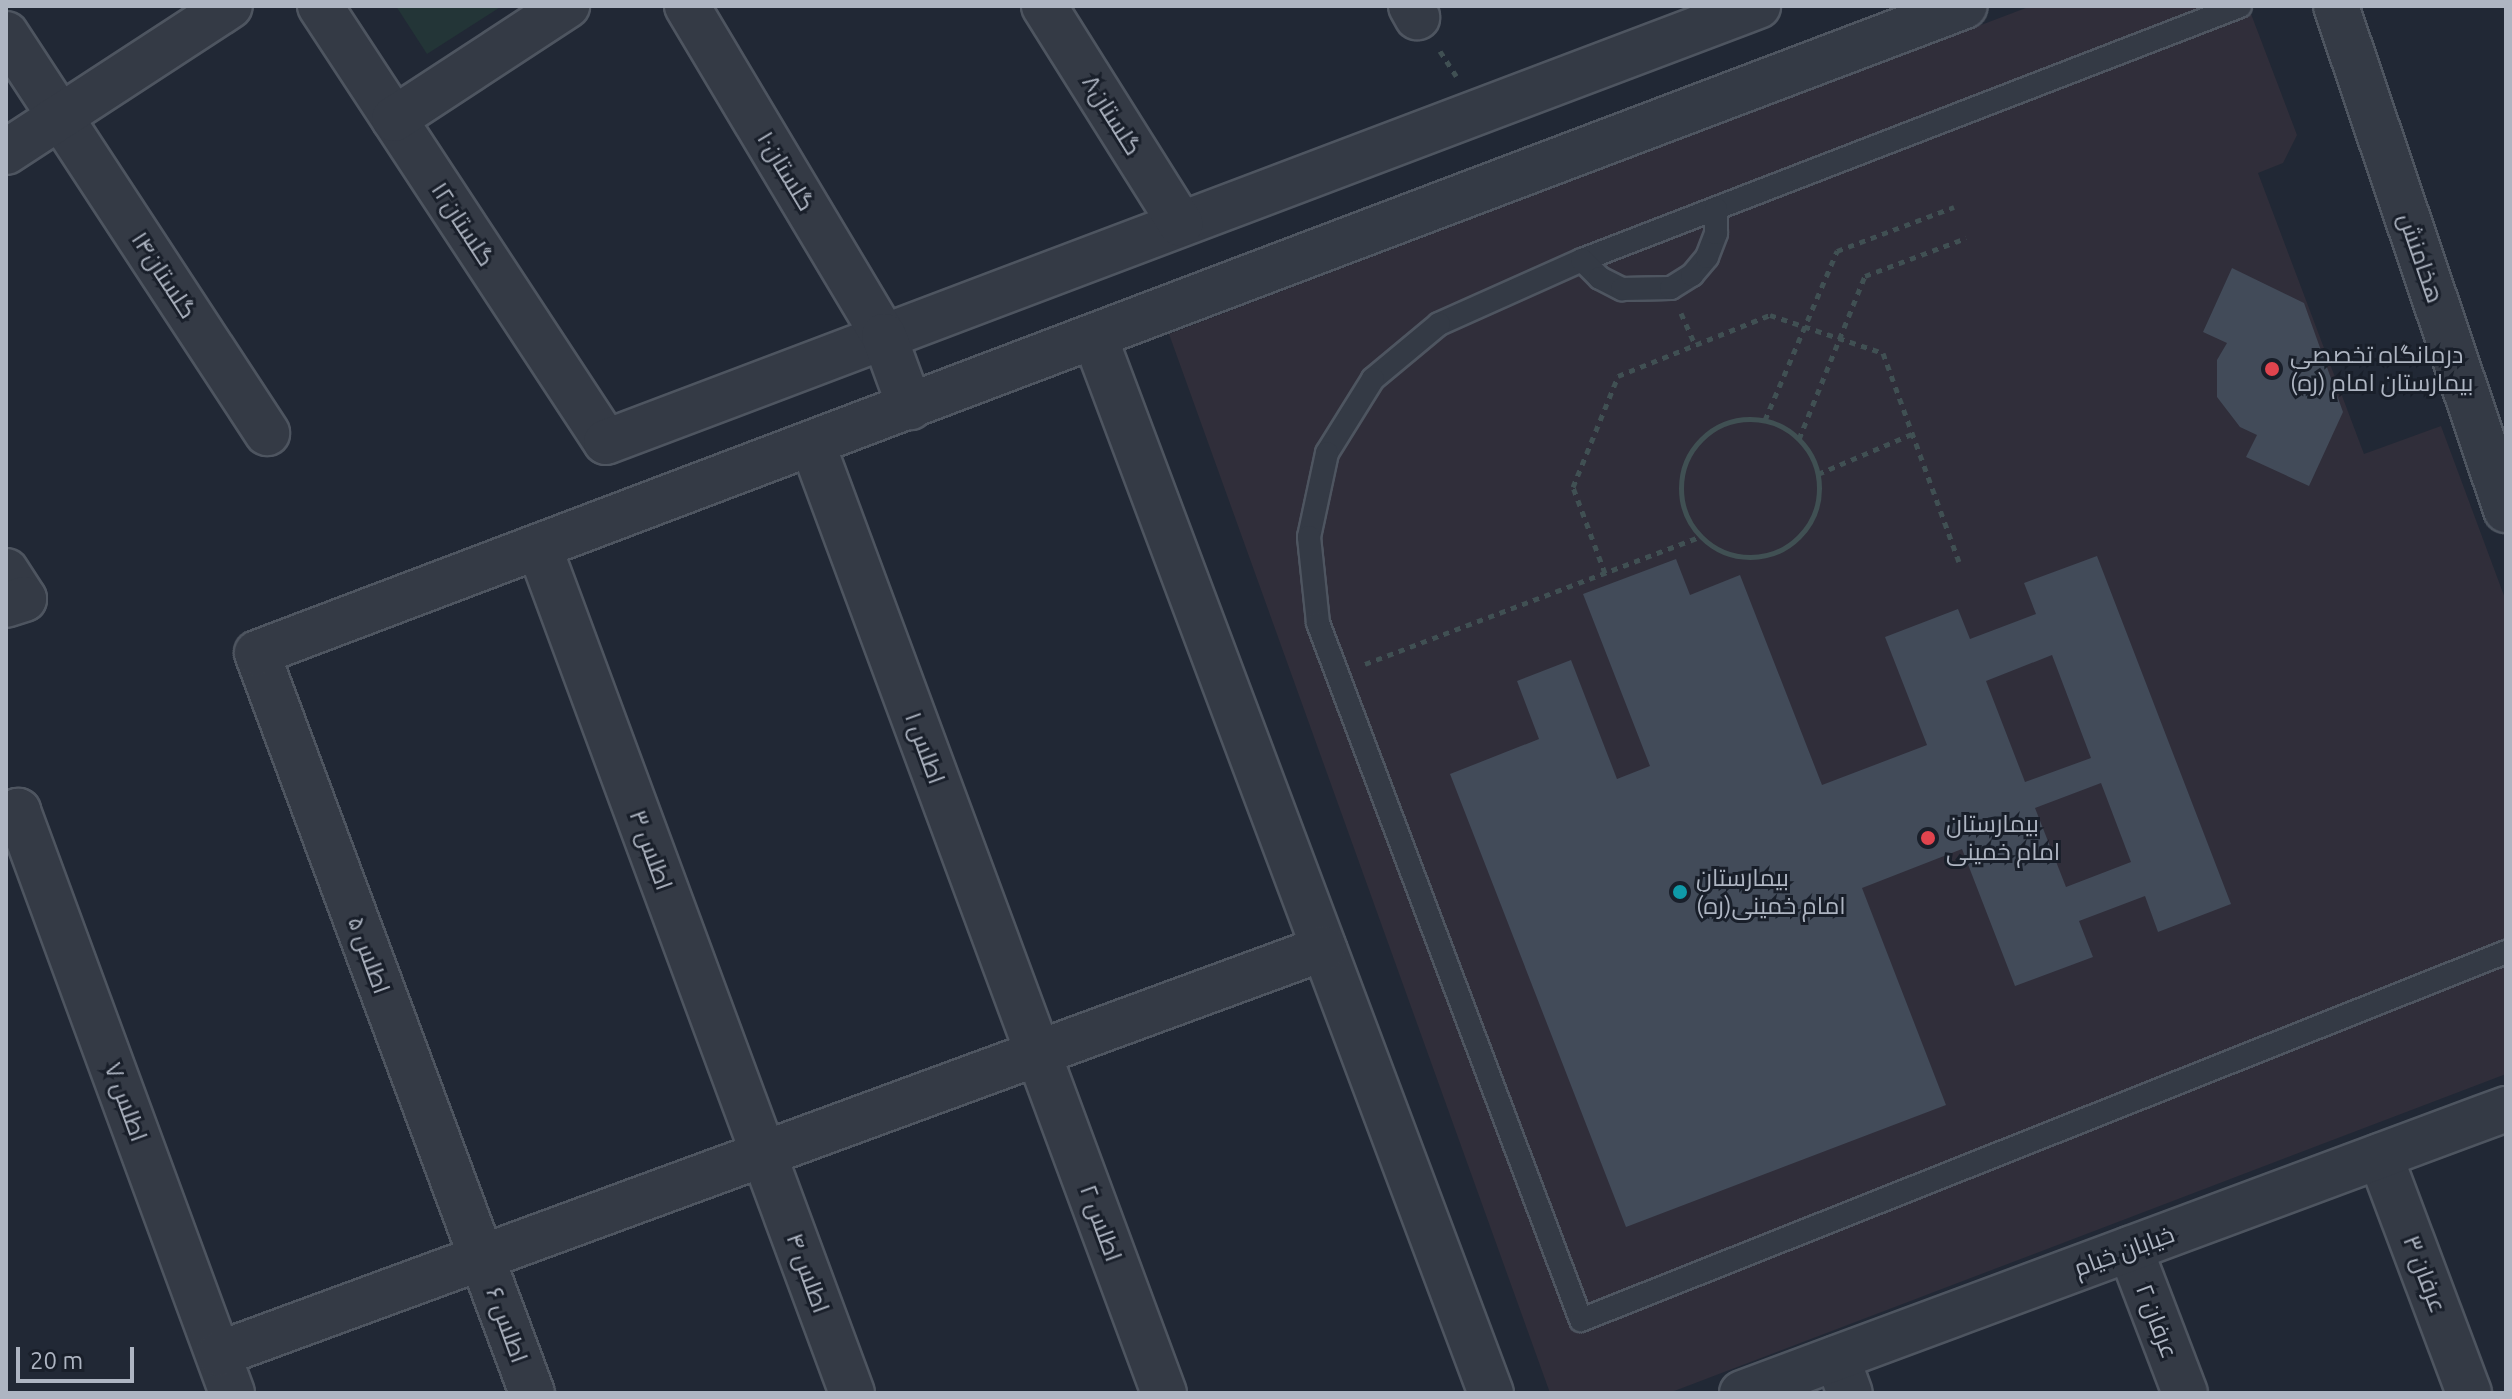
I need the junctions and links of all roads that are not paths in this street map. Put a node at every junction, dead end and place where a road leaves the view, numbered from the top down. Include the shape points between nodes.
1 (230, 6) edge
2 (320, 6) edge
3 (567, 6) edge
4 (687, 6) edge
5 (1044, 6) edge
6 (1758, 6) edge
7 (1965, 6) edge
8 (2240, 6) edge
9 (2336, 6) edge
10 (6, 34) edge
11 (60, 117) junction
12 (394, 119) junction
13 (6, 152) edge
14 (1716, 209) junction
15 (1181, 224) junction
16 (1582, 260) junction
17 (884, 336) junction
18 (1095, 338) junction
19 (910, 407) junction
20 (267, 433) dead end
21 (812, 443) junction
22 (2506, 510) edge
23 (539, 547) junction
24 (12, 818) edge
25 (1324, 948) junction
26 (2506, 952) edge
27 (1038, 1053) junction
28 (2506, 1109) edge
29 (764, 1153) junction
30 (2380, 1156) junction
31 (2130, 1249) junction
32 (481, 1257) junction
33 (226, 1373) edge
34 (1844, 1375) edge
35 (532, 1393) edge
36 (852, 1393) edge
37 (1164, 1393) edge
38 (1491, 1393) edge
39 (1742, 1393) edge
40 (2185, 1393) edge
41 (2469, 1393) edge

1 - 11 street
2 - 12 street, گلستان۱۲
3 - 12 street
4 - 17 street, گلستان۱۰
5 - 15 street, گلستان۸
6 - 15 street
7 - 18 street
8 - 14 lane
9 - 22 street, هخامنش
10 - 11 street, گلستان۱۴
11 - 13 street
11 - 20 street, گلستان۱۴
12 - 17 street, گلستان۱۲ via 606,442
14 - 16 lane
14 - 16 lane via 1716,233 1707,257 1671,288 1646,293 1622,289 1600,278
15 - 17 street
16 - 26 lane via 1439,324 1373,379 1327,453 1309,537 1318,623 1581,1320
17 - 19 street, گلستان۱۰
18 - 19 street
18 - 25 street
19 - 21 street
21 - 23 street
21 - 27 street, اطلس ۱
23 - 29 street, اطلس ۳
23 - 32 street, اطلس ۵ via 257,653
24 - 33 street, اطلس ۷
25 - 27 street
25 - 38 street
27 - 29 street
27 - 37 street, اطلس ۲
28 - 30 street, خیابان خیام
29 - 32 street
29 - 36 street, اطلس ۴
30 - 31 street, خیابان خیام
30 - 41 street, عرفان ۳
31 - 34 street, خیابان خیام
31 - 40 street, عرفان ۲
32 - 33 street
32 - 35 street, اطلس ۶
34 - 39 street, خیابان خیام

